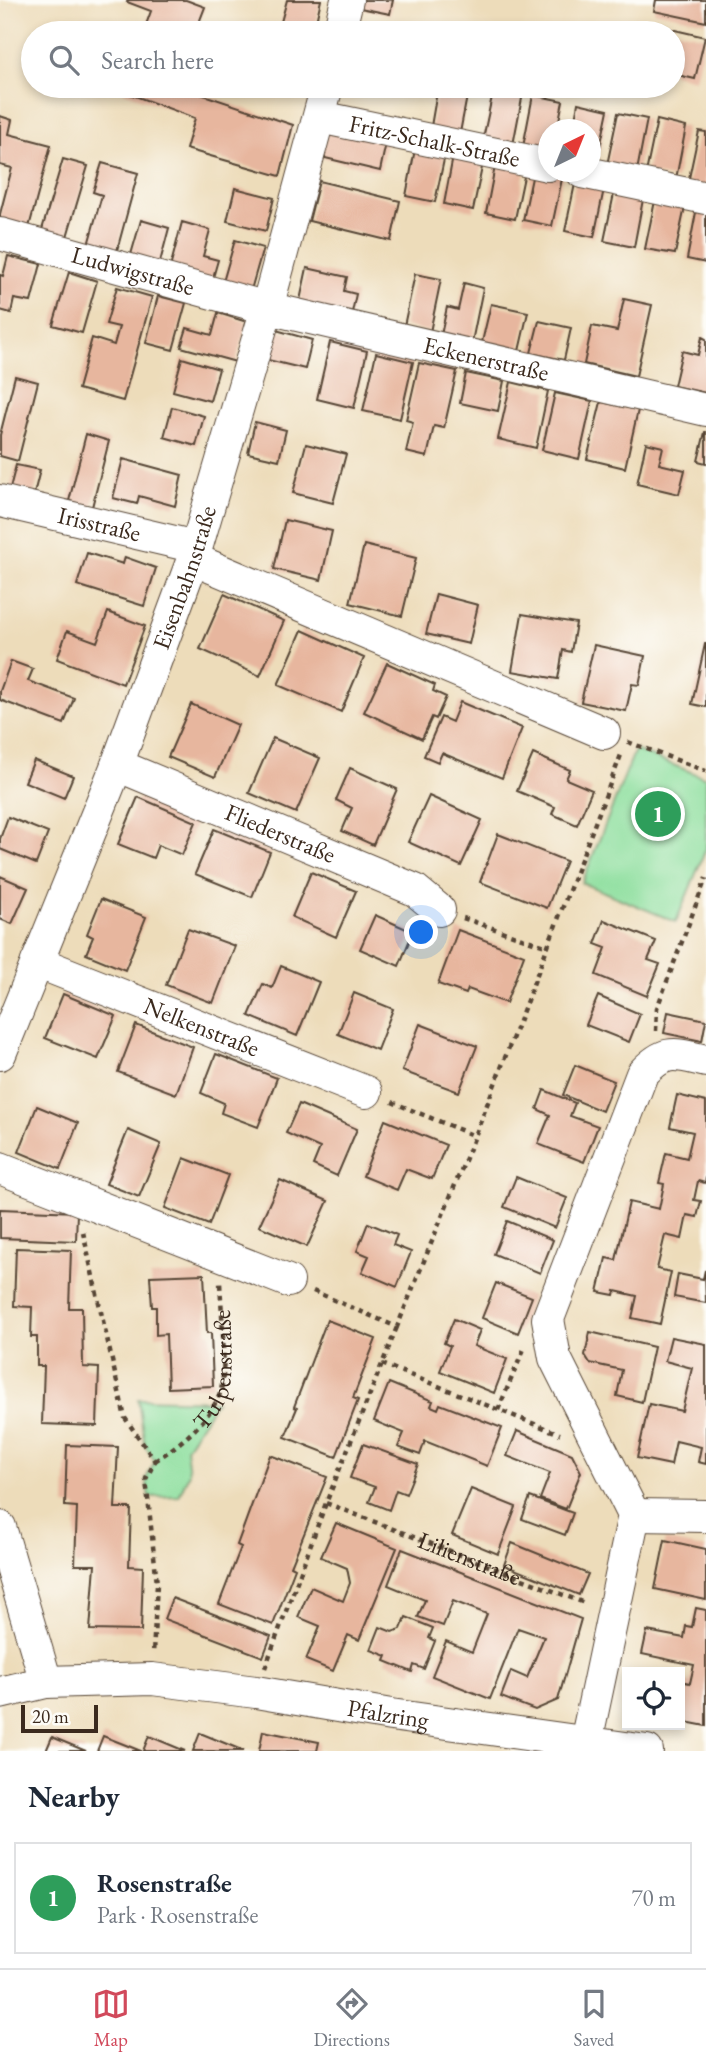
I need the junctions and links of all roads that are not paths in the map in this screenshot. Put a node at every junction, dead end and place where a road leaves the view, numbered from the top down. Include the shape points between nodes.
1 (346, 0) edge
2 (342, 21) edge
3 (324, 98) edge
4 (320, 117) junction
5 (538, 162) edge
6 (601, 176) edge
7 (706, 198) edge
8 (0, 234) edge
9 (267, 307) junction
10 (706, 410) edge
11 (0, 501) edge
12 (194, 553) junction
13 (615, 737) road end
14 (117, 765) junction
15 (439, 910) road end
16 (37, 962) junction
17 (0, 1054) edge
18 (706, 1061) edge
19 (366, 1092) road end
20 (0, 1168) edge
21 (288, 1280) road end
22 (634, 1515) junction
23 (706, 1516) edge
24 (0, 1527) edge
25 (46, 1682) junction
26 (0, 1693) edge
27 (586, 1742) junction
28 (647, 1751) edge

1 - 2 street
3 - 4 street, Eisenbahnstraße
4 - 5 street, Fritz-Schalk-Straße
4 - 9 street, Eisenbahnstraße
6 - 7 street
8 - 9 street, Ludwigstraße
9 - 10 street, Eckenerstraße
9 - 12 street, Eisenbahnstraße
11 - 12 street, Irisstraße
12 - 13 street, Irisstraße
12 - 14 street, Eisenbahnstraße
14 - 15 street, Fliederstraße via 415,890
14 - 16 street, Eisenbahnstraße
16 - 17 street, Eisenbahnstraße
16 - 19 street, Nelkenstraße
18 - 22 street via 669,1055 655,1060 642,1074 548,1319 555,1358
20 - 21 street
22 - 23 street
22 - 27 street
24 - 25 street
25 - 26 street, Pfalzring
25 - 27 street, Pfalzring via 152,1679
27 - 28 street, Pfalzring

